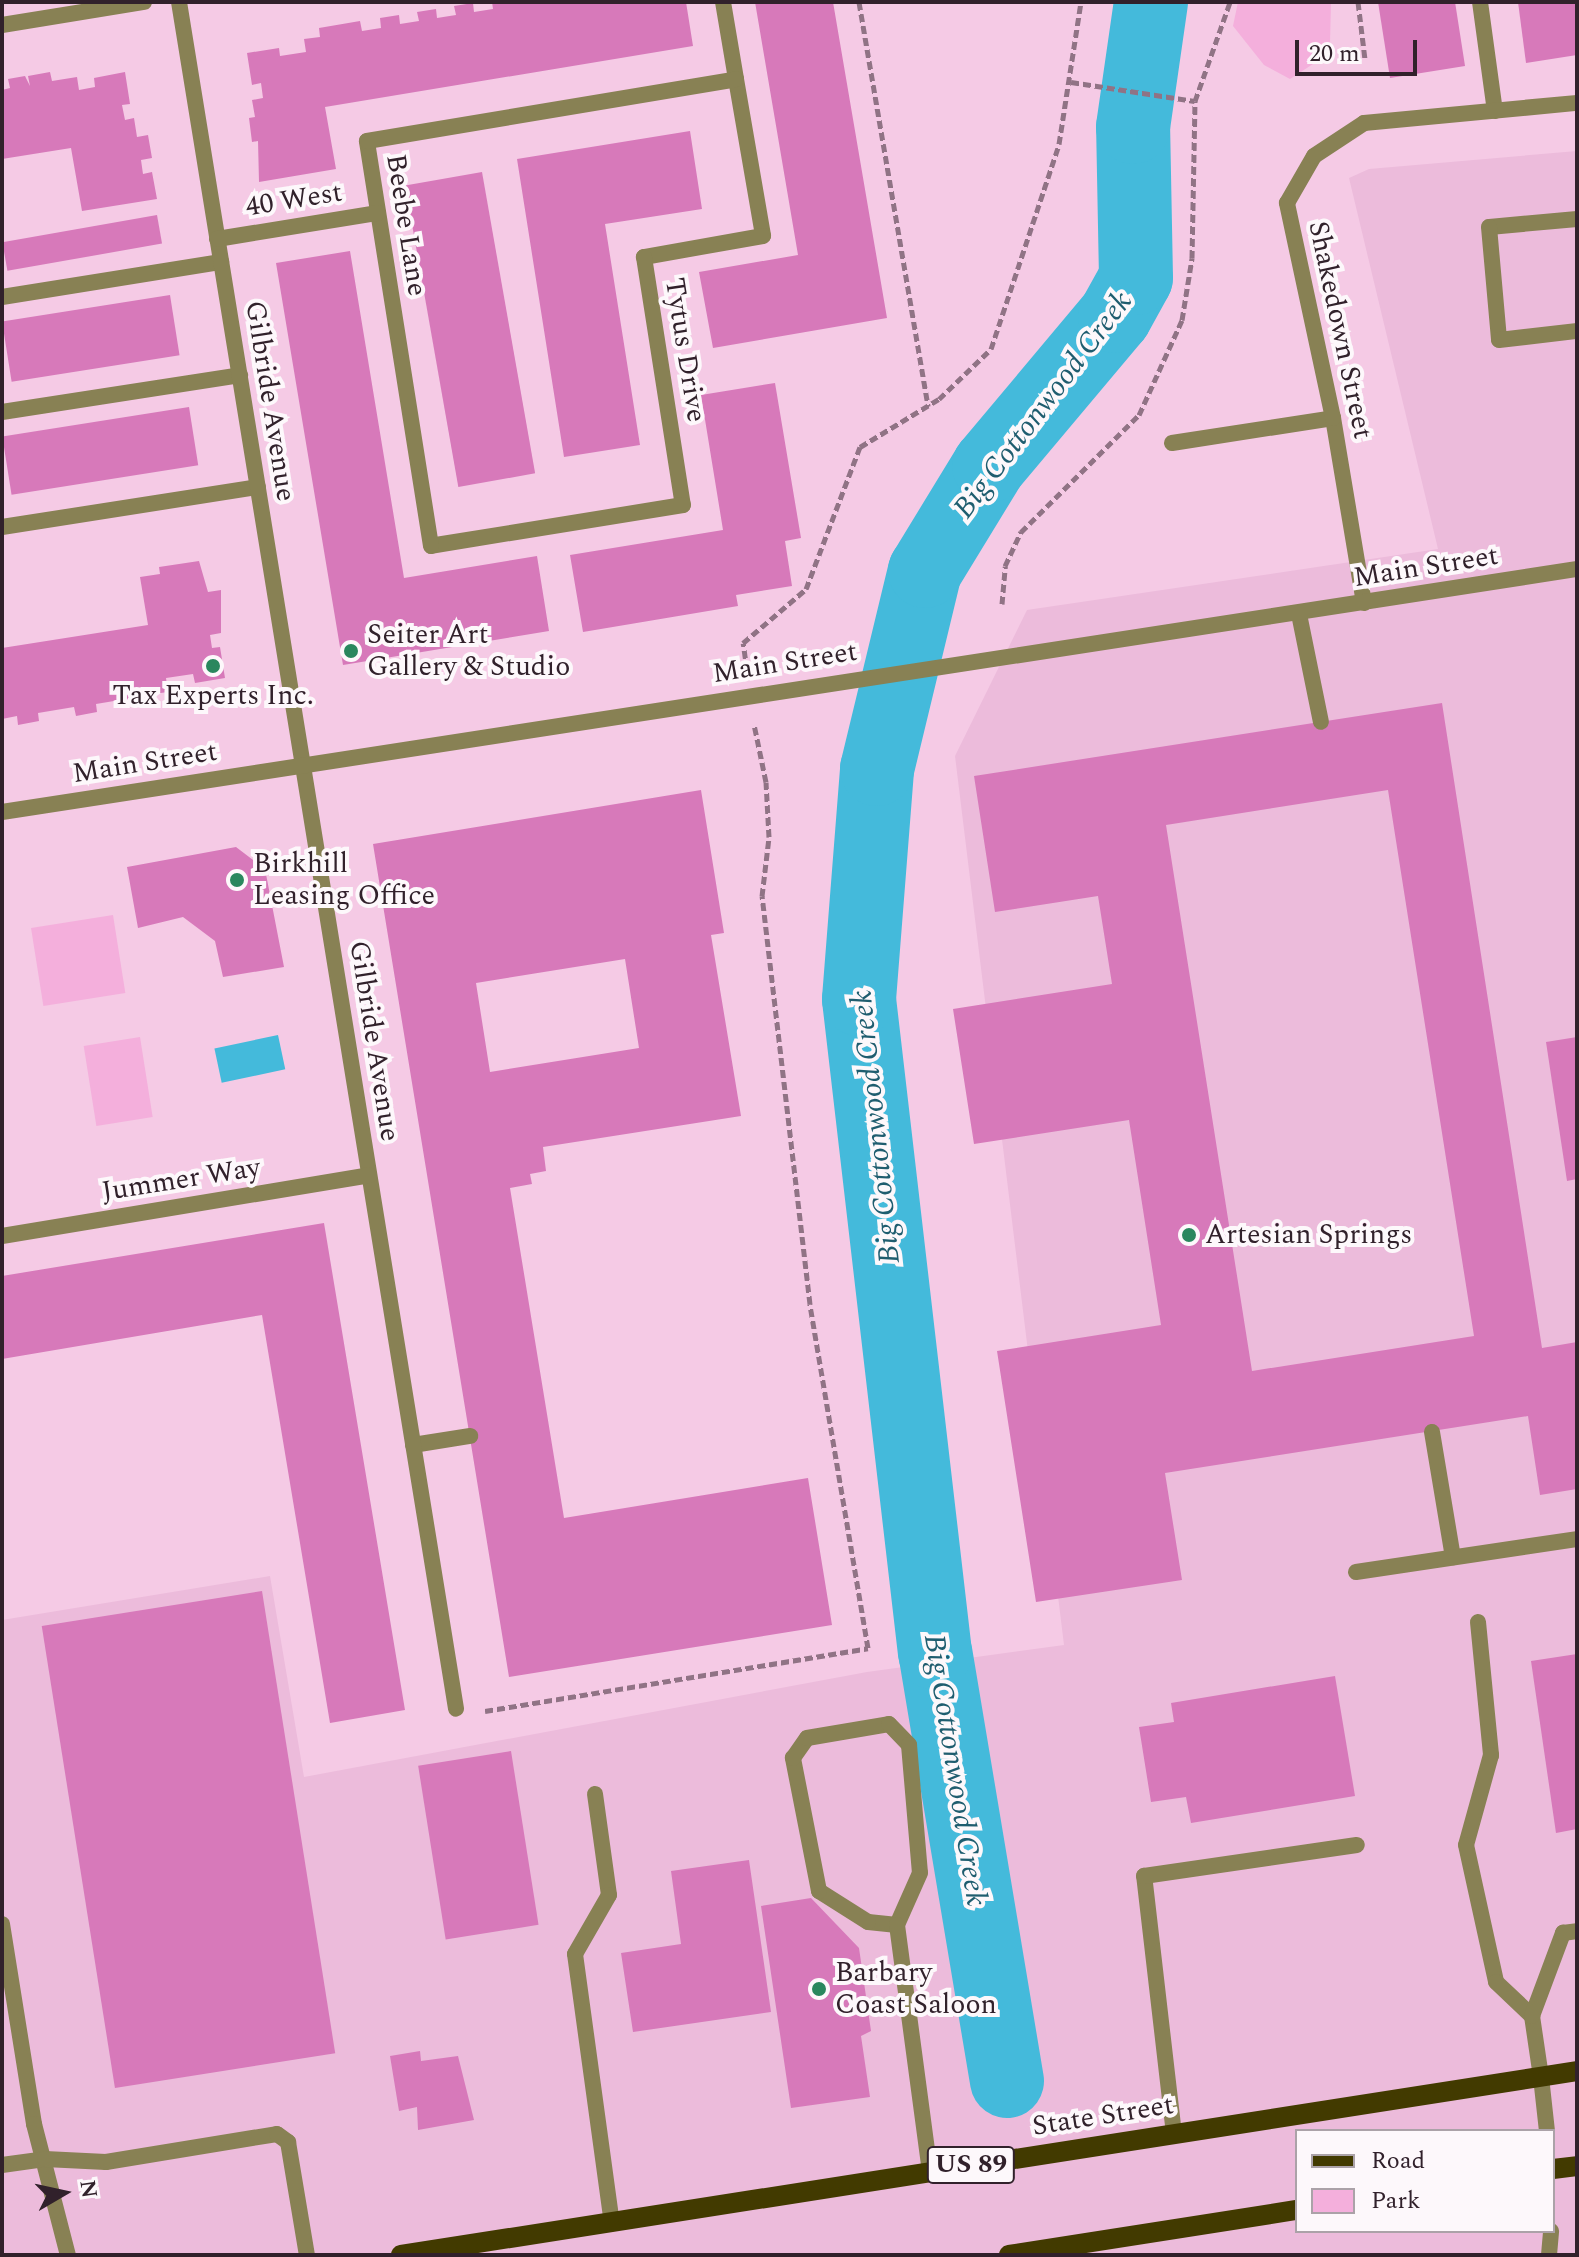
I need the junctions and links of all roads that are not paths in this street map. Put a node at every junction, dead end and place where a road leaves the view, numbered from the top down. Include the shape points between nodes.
1 (144, 2) edge
2 (179, 2) edge
3 (723, 2) edge
4 (1480, 2) edge
5 (2, 25) edge
6 (736, 79) junction
7 (1577, 103) edge
8 (1495, 111) junction
9 (378, 213) junction
10 (1577, 219) edge
11 (217, 239) junction
12 (221, 262) junction
13 (2, 297) edge
14 (1577, 331) edge
15 (240, 375) junction
16 (2, 412) edge
17 (1333, 418) junction
18 (1172, 443) dead end
19 (258, 487) junction
20 (2, 527) edge
21 (431, 546) joint
22 (1577, 569) edge
23 (1364, 603) junction
24 (1299, 614) junction
25 (1321, 722) dead end
26 (303, 765) junction
27 (2, 812) edge
28 (369, 1175) junction
29 (2, 1236) edge
30 (1432, 1432) dead end
31 (470, 1436) dead end
32 (413, 1445) junction
33 (1577, 1539) edge
34 (1453, 1557) junction
35 (1356, 1572) dead end
36 (1478, 1622) dead end
37 (456, 1709) road end
38 (595, 1794) dead end
39 (1357, 1845) dead end
40 (2, 1924) edge
41 (897, 1925) junction
42 (1577, 1931) edge
43 (1532, 2016) junction
44 (1577, 2071) edge
45 (1541, 2077) junction
46 (1547, 2129) edge
47 (1174, 2134) junction
48 (45, 2159) junction
49 (2, 2165) edge
50 (1577, 2166) edge
51 (1555, 2169) edge
52 (930, 2172) junction
53 (1295, 2210) edge
54 (612, 2223) junction
55 (1551, 2233) edge
56 (68, 2255) edge
57 (307, 2255) edge
58 (401, 2255) edge
59 (1009, 2255) edge
60 (1549, 2255) edge

1 - 5 street
2 - 11 street, Gilbride Avenue
3 - 6 street, Tytus Drive
4 - 8 street
6 - 9 street, Beebe Lane via 367,141
6 - 21 street, Tytus Drive via 763,236 644,257 683,505
7 - 8 street, Shakedown Street
8 - 17 street, Shakedown Street via 1364,123 1314,156 1287,203
9 - 11 street, 40 West
9 - 21 street, Beebe Lane
10 - 14 street via 1489,227 1499,340
11 - 12 street, Gilbride Avenue
12 - 13 street
12 - 15 street, Gilbride Avenue
15 - 16 street
15 - 19 street, Gilbride Avenue
17 - 18 street
17 - 23 street, Shakedown Street
19 - 20 street
19 - 26 street, Gilbride Avenue
22 - 23 street, Main Street
23 - 24 street, Main Street
24 - 25 street
24 - 26 street, Main Street
26 - 27 street, Main Street
26 - 28 street, Gilbride Avenue
28 - 29 street, Jummer Way
28 - 32 street, Gilbride Avenue
30 - 34 street
31 - 32 street
32 - 37 street, Gilbride Avenue
33 - 34 street
34 - 35 street
36 - 43 street via 1491,1755 1466,1845 1496,1982
38 - 54 street via 609,1895 575,1954
39 - 47 street via 1144,1876
40 - 48 street via 34,2124
41 - 41 street via 920,1873 909,1745 889,1724 807,1738 793,1758 819,1891 868,1922
41 - 52 street
42 - 43 street via 1563,1933
43 - 45 street
44 - 45 main road, State Street / US 89
45 - 46 street
45 - 47 main road, State Street / US 89
47 - 52 main road, State Street / US 89
48 - 49 street
48 - 56 street
48 - 57 street via 106,2162 277,2134 288,2142
50 - 51 main road
52 - 54 main road, State Street / US 89
53 - 59 main road
54 - 58 main road, State Street / US 89
55 - 60 street

